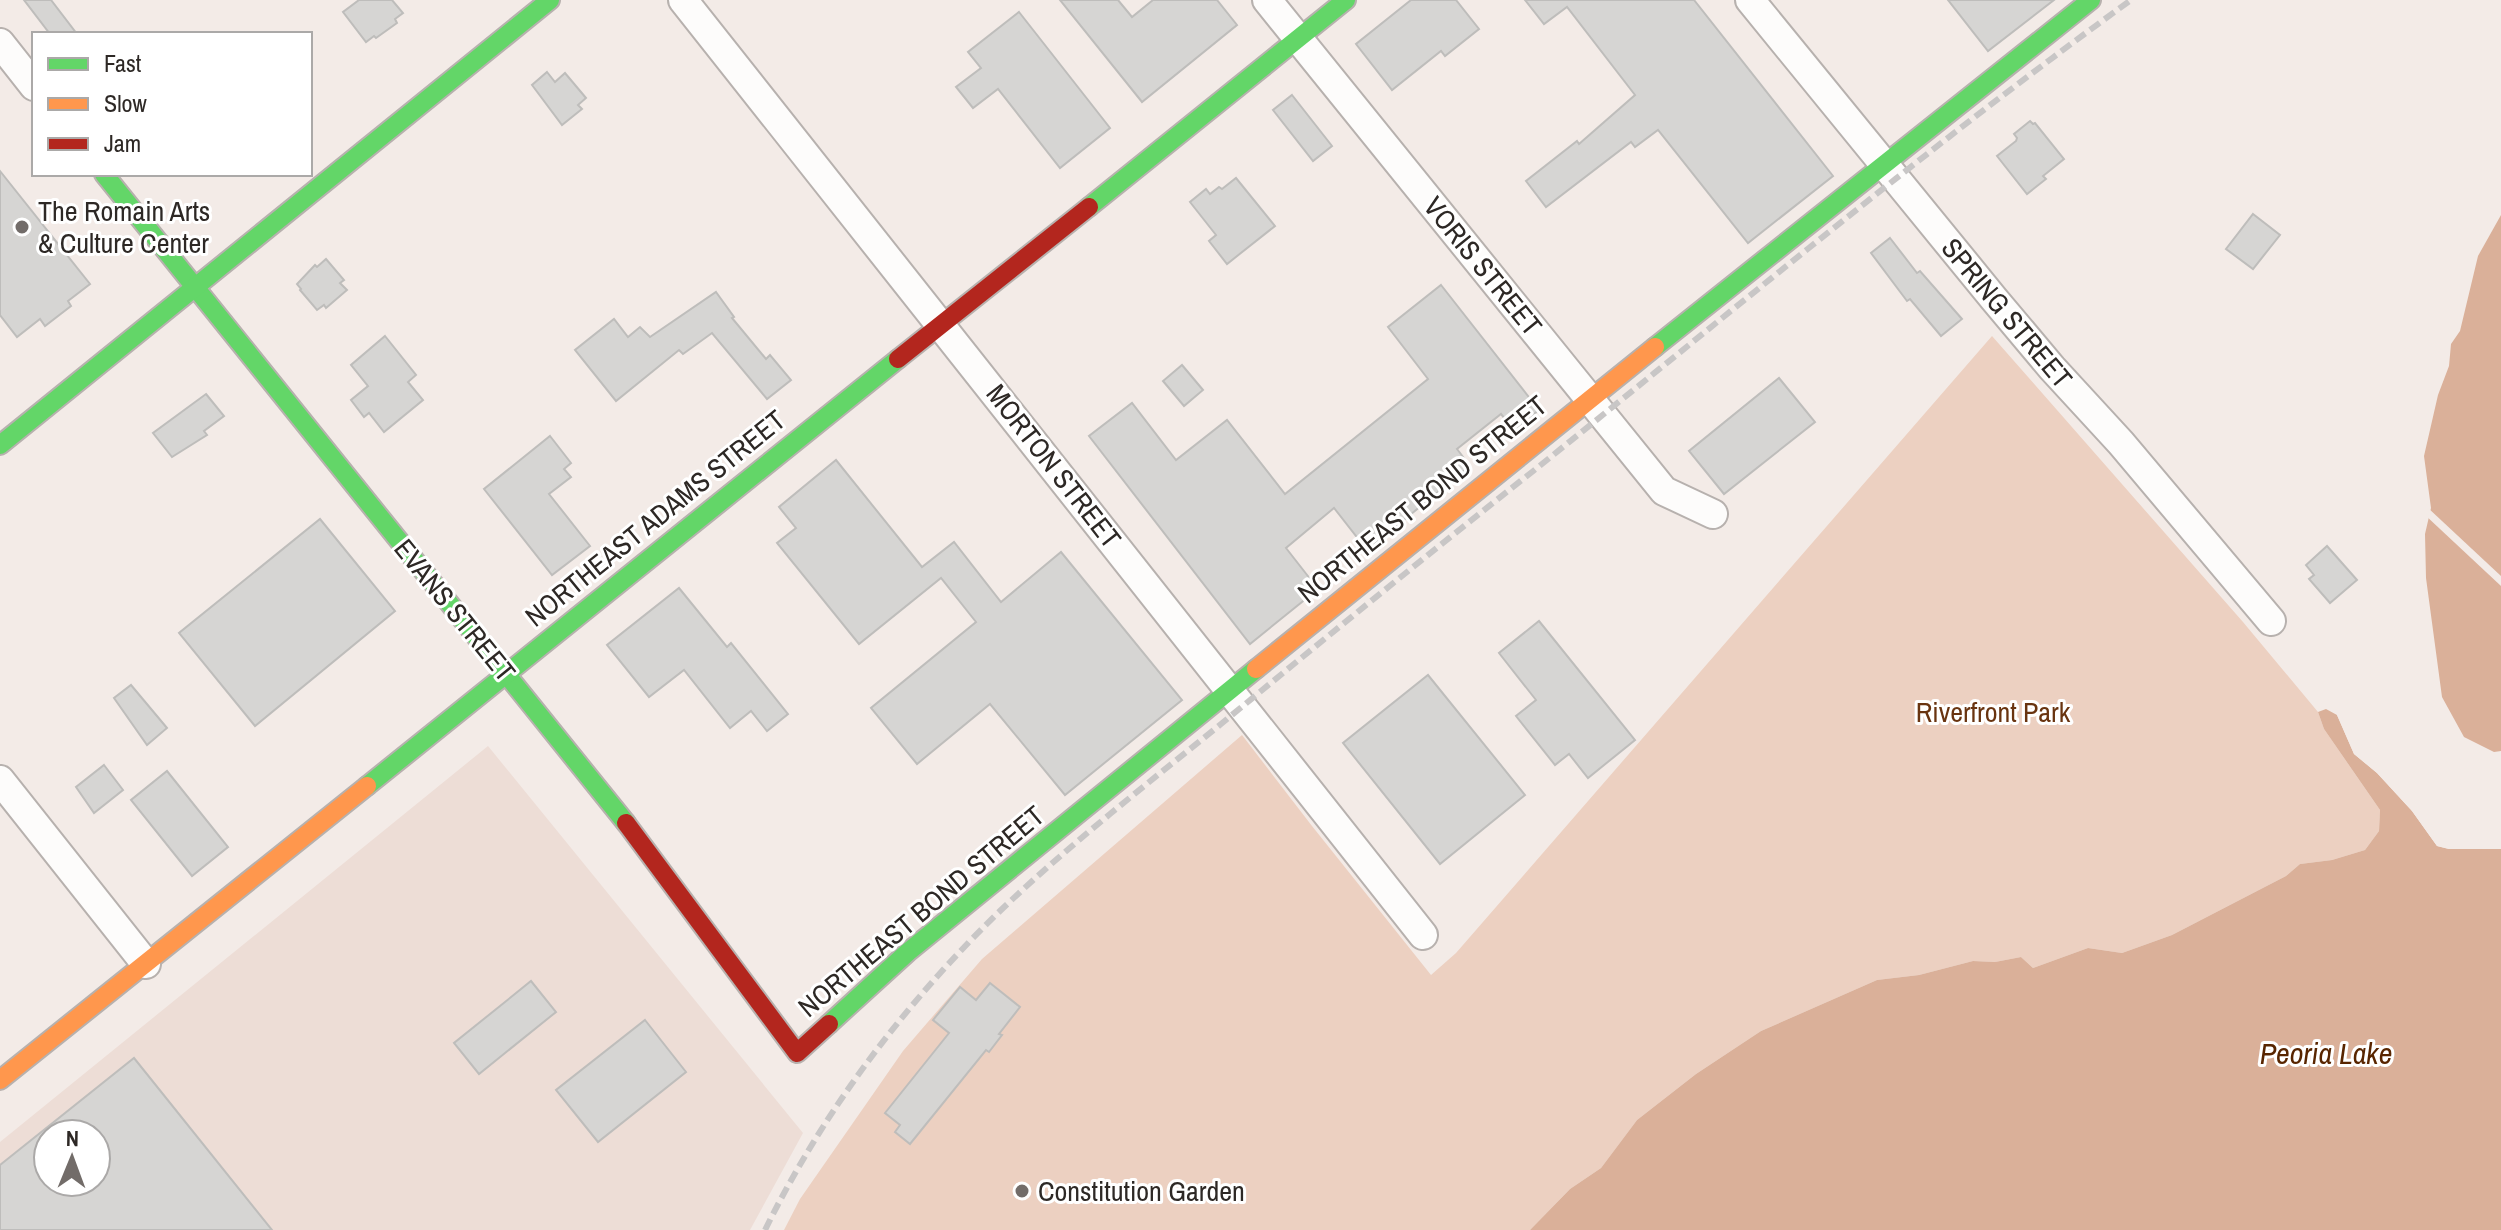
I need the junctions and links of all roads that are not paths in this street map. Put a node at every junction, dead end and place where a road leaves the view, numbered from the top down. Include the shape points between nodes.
1 (550, 0) edge
2 (683, 0) edge
3 (1267, 0) edge
4 (1346, 0) edge
5 (1750, 0) edge
6 (2091, 0) edge
7 (1298, 39) junction
8 (0, 43) edge
9 (32, 83) edge
10 (1884, 166) junction
11 (106, 176) edge
12 (194, 287) junction
13 (941, 325) junction
14 (1590, 398) junction
15 (0, 445) edge
16 (1713, 514) dead end
17 (2271, 621) dead end
18 (507, 674) junction
19 (1231, 690) junction
20 (0, 780) edge
21 (1423, 935) dead end
22 (146, 964) junction
23 (797, 1053) joint
24 (0, 1080) edge

1 - 12 street
2 - 13 street, MORTON STREET
3 - 7 street, VORIS STREET
4 - 7 street, NORTHEAST ADAMS STREET
5 - 10 street, SPRING STREET
6 - 10 street, NORTHEAST BOND STREET
7 - 13 street, NORTHEAST ADAMS STREET
7 - 14 street, VORIS STREET
8 - 9 street
10 - 14 street, NORTHEAST BOND STREET
10 - 17 street, SPRING STREET
11 - 12 street, EVANS STREET
12 - 15 street
12 - 18 street, EVANS STREET
13 - 18 street, NORTHEAST ADAMS STREET
13 - 19 street, MORTON STREET
14 - 16 street, VORIS STREET via 1664,491
14 - 19 street, NORTHEAST BOND STREET
18 - 22 street, NORTHEAST ADAMS STREET
18 - 23 street, EVANS STREET via 652,856
19 - 21 street, MORTON STREET
19 - 23 street, NORTHEAST BOND STREET via 908,952
20 - 22 street
22 - 24 street, NORTHEAST ADAMS STREET

